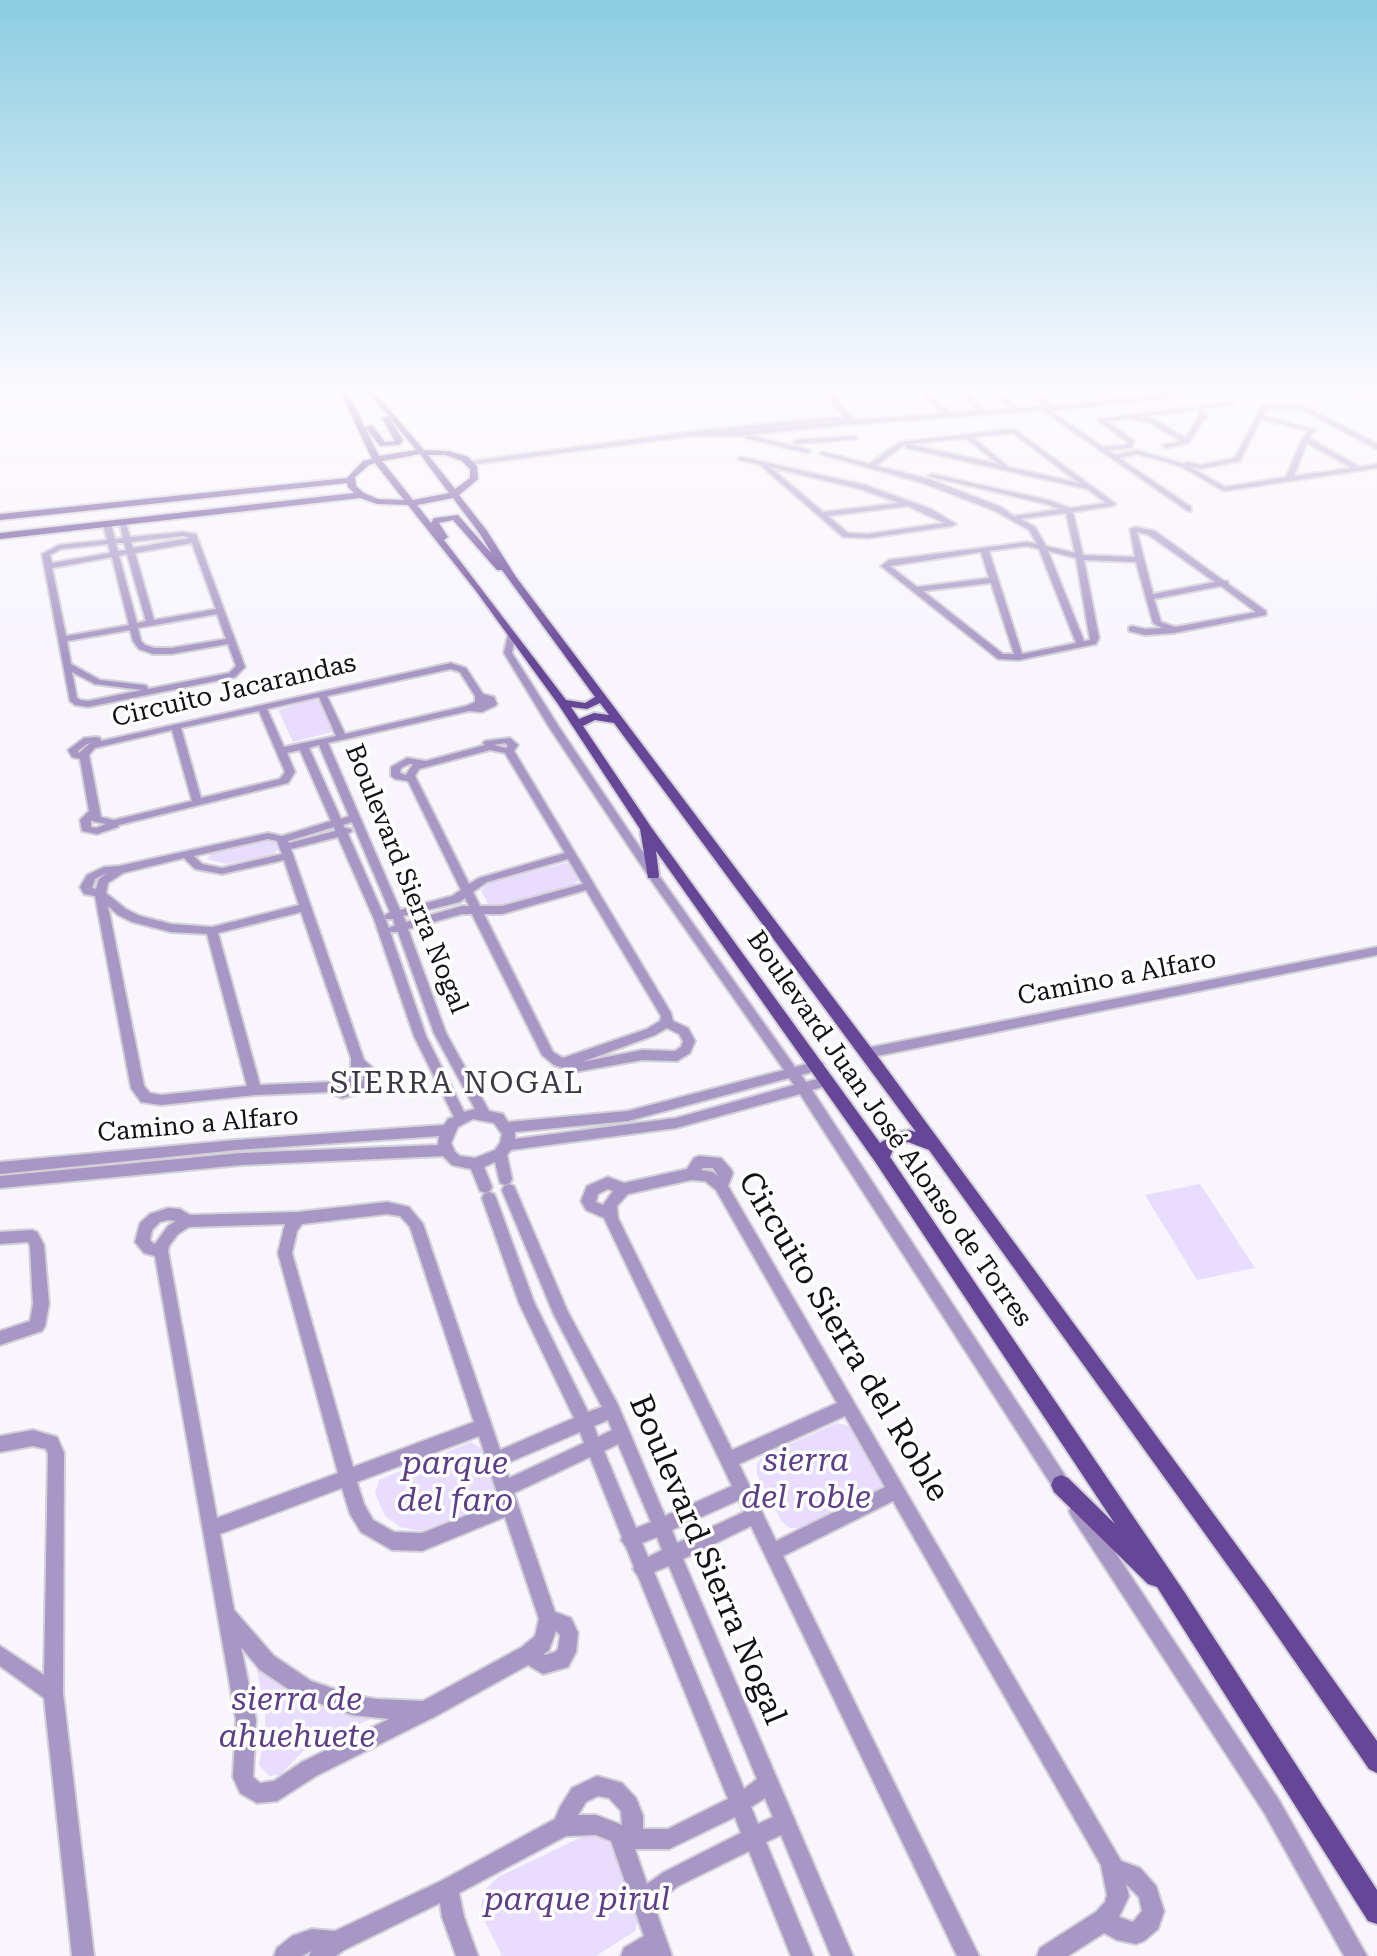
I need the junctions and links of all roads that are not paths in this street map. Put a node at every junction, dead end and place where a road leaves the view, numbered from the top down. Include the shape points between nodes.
1 (390, 478) edge
2 (440, 478) edge
3 (474, 478) edge
4 (777, 478) edge
5 (827, 478) edge
6 (928, 478) edge
7 (1049, 478) edge
8 (1079, 478) edge
9 (1145, 478) edge
10 (1208, 478) edge
11 (1300, 478) edge
12 (350, 480) joint
13 (1289, 480) joint
14 (945, 483) junction
15 (318, 484) junction
16 (967, 484) junction
17 (1092, 488) junction
18 (954, 491) junction
19 (361, 495) junction
20 (453, 495) junction
21 (409, 503) junction
22 (910, 504) junction
23 (261, 508) junction
24 (79, 509) junction
25 (1188, 509) dead end
26 (1069, 510) junction
27 (822, 514) junction
28 (0, 517) edge
29 (1013, 518) junction
30 (122, 523) junction
31 (107, 524) junction
32 (59, 531) junction
33 (0, 536) edge
34 (858, 537) junction
35 (126, 539) junction
36 (111, 540) junction
37 (194, 540) junction
38 (1042, 546) junction
39 (867, 549) dead end
40 (984, 549) junction
41 (130, 552) junction
42 (115, 554) junction
43 (1080, 557) junction
44 (1139, 560) junction
45 (457, 562) junction
46 (48, 566) junction
47 (512, 578) junction
48 (994, 580) junction
49 (1225, 583) junction
50 (915, 590) junction
51 (1149, 597) junction
52 (1067, 605) junction
53 (1088, 606) junction
54 (219, 611) junction
55 (151, 623) junction
56 (1157, 623) junction
57 (135, 626) junction
58 (1174, 630) junction
59 (512, 634) junction
60 (63, 639) junction
61 (230, 641) junction
62 (1081, 644) junction
63 (1019, 657) junction
64 (68, 666) junction
65 (176, 687) junction
66 (322, 694) junction
67 (601, 698) junction
68 (563, 703) junction
69 (262, 707) junction
70 (617, 720) junction
71 (578, 724) junction
72 (176, 727) junction
73 (341, 736) junction
74 (322, 741) junction
75 (303, 746) junction
76 (281, 751) junction
77 (332, 764) junction
78 (314, 768) junction
79 (338, 778) junction
80 (320, 782) junction
81 (197, 802) junction
82 (357, 823) junction
83 (340, 828) junction
84 (646, 829) junction
85 (284, 847) junction
86 (186, 854) junction
87 (571, 855) junction
88 (653, 875) junction
89 (589, 886) junction
90 (467, 890) junction
91 (100, 894) junction
92 (305, 907) junction
93 (476, 910) junction
94 (399, 920) junction
95 (382, 926) junction
96 (212, 931) junction
97 (1377, 951) edge
98 (666, 1023) junction
99 (867, 1053) junction
100 (564, 1063) junction
101 (823, 1074) junction
102 (798, 1081) junction
103 (255, 1090) junction
104 (484, 1114) junction
105 (461, 1118) junction
106 (507, 1127) junction
107 (448, 1130) junction
108 (933, 1145) junction
109 (446, 1150) junction
110 (503, 1150) junction
111 (882, 1158) junction
112 (476, 1164) junction
113 (0, 1168) edge
114 (0, 1182) edge
115 (298, 1218) junction
116 (0, 1238) edge
117 (0, 1338) edge
118 (848, 1406) junction
119 (612, 1410) junction
120 (584, 1422) junction
121 (483, 1427) junction
122 (622, 1434) junction
123 (0, 1444) edge
124 (594, 1447) junction
125 (495, 1460) junction
126 (729, 1460) junction
127 (349, 1477) junction
128 (1061, 1485) junction
129 (504, 1489) junction
130 (743, 1490) junction
131 (897, 1490) junction
132 (510, 1507) junction
133 (756, 1515) junction
134 (662, 1528) junction
135 (211, 1529) junction
136 (630, 1540) junction
137 (774, 1551) junction
138 (673, 1555) junction
139 (642, 1569) junction
140 (1178, 1600) junction
141 (225, 1611) junction
142 (548, 1619) junction
143 (529, 1654) junction
144 (0, 1655) edge
145 (53, 1693) junction
146 (427, 1710) junction
147 (1377, 1761) edge
148 (769, 1783) junction
149 (739, 1804) junction
150 (786, 1821) junction
151 (564, 1826) junction
152 (625, 1837) junction
153 (753, 1837) junction
154 (1114, 1870) junction
155 (448, 1888) junction
156 (643, 1900) junction
157 (1377, 1912) edge
158 (1104, 1920) junction
159 (659, 1948) edge
160 (328, 1949) edge
161 (83, 1956) edge
162 (285, 1956) edge
163 (467, 1956) edge
164 (632, 1956) edge
165 (802, 1956) edge
166 (842, 1956) edge
167 (967, 1956) edge
168 (1048, 1956) edge
169 (1356, 1956) edge

1 - 21 main road, Boulevard Juan José Alonso de Torres
2 - 20 main road, Boulevard Juan José Alonso de Torres
3 - 20 main road
4 - 27 street
5 - 22 street
6 - 14 street
7 - 17 street
8 - 17 street
9 - 25 street
10 - 13 street via 1224,489
11 - 13 street
12 - 15 main road
12 - 19 main road
14 - 16 street
14 - 18 street
15 - 23 main road via 319,496
15 - 24 main road
16 - 18 street
16 - 26 street
17 - 26 street via 1112,504
18 - 29 street
19 - 21 main road
19 - 23 main road
20 - 21 main road
20 - 47 main road, Boulevard Juan José Alonso de Torres
21 - 45 main road, Boulevard Juan José Alonso de Torres
22 - 27 street
22 - 34 street via 952,524
23 - 30 main road
24 - 28 main road
24 - 32 main road via 45,519
26 - 29 street
26 - 43 street
27 - 34 street via 846,535
29 - 38 street via 1035,532
30 - 31 main road
30 - 35 street
31 - 32 main road
31 - 36 street
32 - 33 main road
34 - 39 street
35 - 36 street
35 - 37 street via 183,534
35 - 41 street
36 - 42 street
36 - 46 street via 55,548 46,554
37 - 41 street
37 - 54 street
38 - 40 street
38 - 43 street
38 - 52 street
40 - 48 street
40 - 50 street via 886,563
41 - 42 street
41 - 55 street
42 - 46 street
42 - 57 street
43 - 44 street
43 - 53 street
44 - 49 street via 1133,531 1139,529
44 - 51 street
45 - 47 main road via 435,523 440,518 459,520
45 - 59 main road, Boulevard Juan José Alonso de Torres
46 - 60 street
47 - 67 main road, Boulevard Juan José Alonso de Torres
48 - 50 street
48 - 63 street
49 - 51 street
49 - 58 street via 1263,613
50 - 63 street via 994,654
51 - 56 street
52 - 53 street
52 - 62 street
53 - 62 street via 1095,640
54 - 55 street
54 - 61 street
55 - 57 street
56 - 58 street
56 - 58 street via 1131,628
57 - 60 street
57 - 61 street via 137,641 153,651
59 - 68 main road, Boulevard Juan José Alonso de Torres
59 - 88 street via 508,653
60 - 64 street
61 - 65 street via 241,667 237,671
62 - 63 street
64 - 65 street via 115,686
64 - 65 street via 78,703
66 - 69 street, Circuito Jacarandas
66 - 73 street
66 - 73 street, Circuito Jacarandas via 456,666 480,696 469,708
67 - 68 main road via 587,706
67 - 70 main road, Boulevard Juan José Alonso de Torres
68 - 71 main road, Boulevard Juan José Alonso de Torres
69 - 72 street, Circuito Jacarandas
69 - 76 street
70 - 71 main road via 594,716
70 - 99 main road, Boulevard Juan José Alonso de Torres
71 - 84 main road, Boulevard Juan José Alonso de Torres
72 - 81 street
72 - 81 street, Circuito Jacarandas via 87,749 94,813 83,827 103,830 117,821
73 - 74 street, Circuito Jacarandas
74 - 75 street, Boulevard Sierra Nogal
74 - 77 street, Boulevard Sierra Nogal
75 - 76 street
75 - 78 street, Boulevard Sierra Nogal
76 - 81 street via 290,772 284,781
77 - 78 street
77 - 79 street, Boulevard Sierra Nogal
78 - 80 street, Boulevard Sierra Nogal
79 - 80 street
79 - 82 street, Boulevard Sierra Nogal
80 - 83 street, Boulevard Sierra Nogal
82 - 83 street
82 - 94 street, Boulevard Sierra Nogal
83 - 85 street
83 - 95 street, Boulevard Sierra Nogal
84 - 88 main road
84 - 101 main road, Boulevard Juan José Alonso de Torres
85 - 86 street via 268,836
85 - 86 street via 222,871 199,867
85 - 92 street
86 - 91 street via 97,873 87,882 88,891
87 - 89 street
87 - 90 street via 483,880
87 - 90 street via 509,751 484,748 424,763 411,769 411,779
88 - 102 street
89 - 93 street via 502,910
89 - 98 street via 667,1016
90 - 93 street
90 - 94 street
91 - 96 street via 136,919
91 - 103 street via 141,1094 161,1100
92 - 96 street
92 - 103 street via 358,1063 369,1070 370,1081 350,1093 331,1087
93 - 94 street
93 - 100 street via 544,1051
94 - 95 street
94 - 104 street, Boulevard Sierra Nogal via 440,1033
95 - 105 street, Boulevard Sierra Nogal via 420,1036
96 - 103 street
97 - 99 street, Camino a Alfaro
98 - 100 street
98 - 100 street via 688,1036 688,1046 677,1056 653,1053 575,1067
99 - 108 main road, Boulevard Juan José Alonso de Torres
101 - 102 street
101 - 111 main road, Boulevard Juan José Alonso de Torres
102 - 106 street via 628,1116
102 - 110 street via 676,1123
102 - 128 street
104 - 105 street
104 - 106 street
105 - 107 street
106 - 110 street
107 - 109 street
107 - 113 street, Camino a Alfaro
108 - 111 main road via 909,1136 897,1138
108 - 147 main road, Boulevard Juan José Alonso de Torres
109 - 112 street via 457,1161
109 - 114 street, Camino a Alfaro via 241,1159
110 - 112 street
110 - 119 street, Boulevard Sierra Nogal via 507,1185 562,1315
111 - 140 main road, Boulevard Juan José Alonso de Torres
112 - 120 street via 527,1303
115 - 121 street via 387,1208 411,1216
115 - 127 street via 285,1253
115 - 135 street via 187,1221 168,1234 161,1251
116 - 117 street via 32,1236 41,1304 37,1326
118 - 126 street
118 - 126 street, Circuito Sierra del Roble via 721,1186 708,1176 691,1174 624,1189 613,1197 609,1214
118 - 131 street, Circuito Sierra del Roble
119 - 120 street
119 - 122 street, Boulevard Sierra Nogal
120 - 124 street
120 - 125 street
121 - 125 street
121 - 127 street
122 - 124 street
122 - 134 street, Boulevard Sierra Nogal
123 - 145 street via 43,1439 56,1453
124 - 129 street
124 - 136 street
125 - 129 street
126 - 130 street, Circuito Sierra del Roble
127 - 132 street via 360,1514 379,1535 408,1544 438,1538
127 - 135 street
128 - 140 main road
128 - 169 street via 1272,1807
129 - 132 street
130 - 133 street, Circuito Sierra del Roble
130 - 134 street
131 - 137 street
131 - 154 street, Circuito Sierra del Roble
132 - 142 street
133 - 137 street, Circuito Sierra del Roble
133 - 138 street
134 - 136 street
134 - 138 street, Boulevard Sierra Nogal
135 - 141 street
136 - 139 street
137 - 167 street, Circuito Sierra del Roble
138 - 139 street
138 - 148 street, Boulevard Sierra Nogal
139 - 149 street
140 - 157 main road, Boulevard Juan José Alonso de Torres
141 - 146 street via 259,1656 306,1689 352,1705
141 - 146 street via 246,1720 243,1777 257,1793 277,1791 309,1769
142 - 143 street via 546,1636
142 - 143 street via 569,1633 567,1652 561,1660 543,1665
143 - 146 street
144 - 145 street
145 - 161 street
148 - 149 street
148 - 150 street, Boulevard Sierra Nogal
149 - 152 street via 669,1839
149 - 153 street
150 - 153 street
150 - 166 street, Boulevard Sierra Nogal
151 - 152 street via 596,1825
151 - 152 street via 579,1795 606,1787 629,1805 633,1816
151 - 155 street
152 - 156 street
153 - 156 street via 671,1879
153 - 165 street
154 - 158 street via 1118,1896
154 - 158 street via 1142,1883 1153,1911 1136,1933
155 - 160 street
155 - 163 street
156 - 159 street
158 - 168 street
159 - 164 street
160 - 162 street via 312,1940

